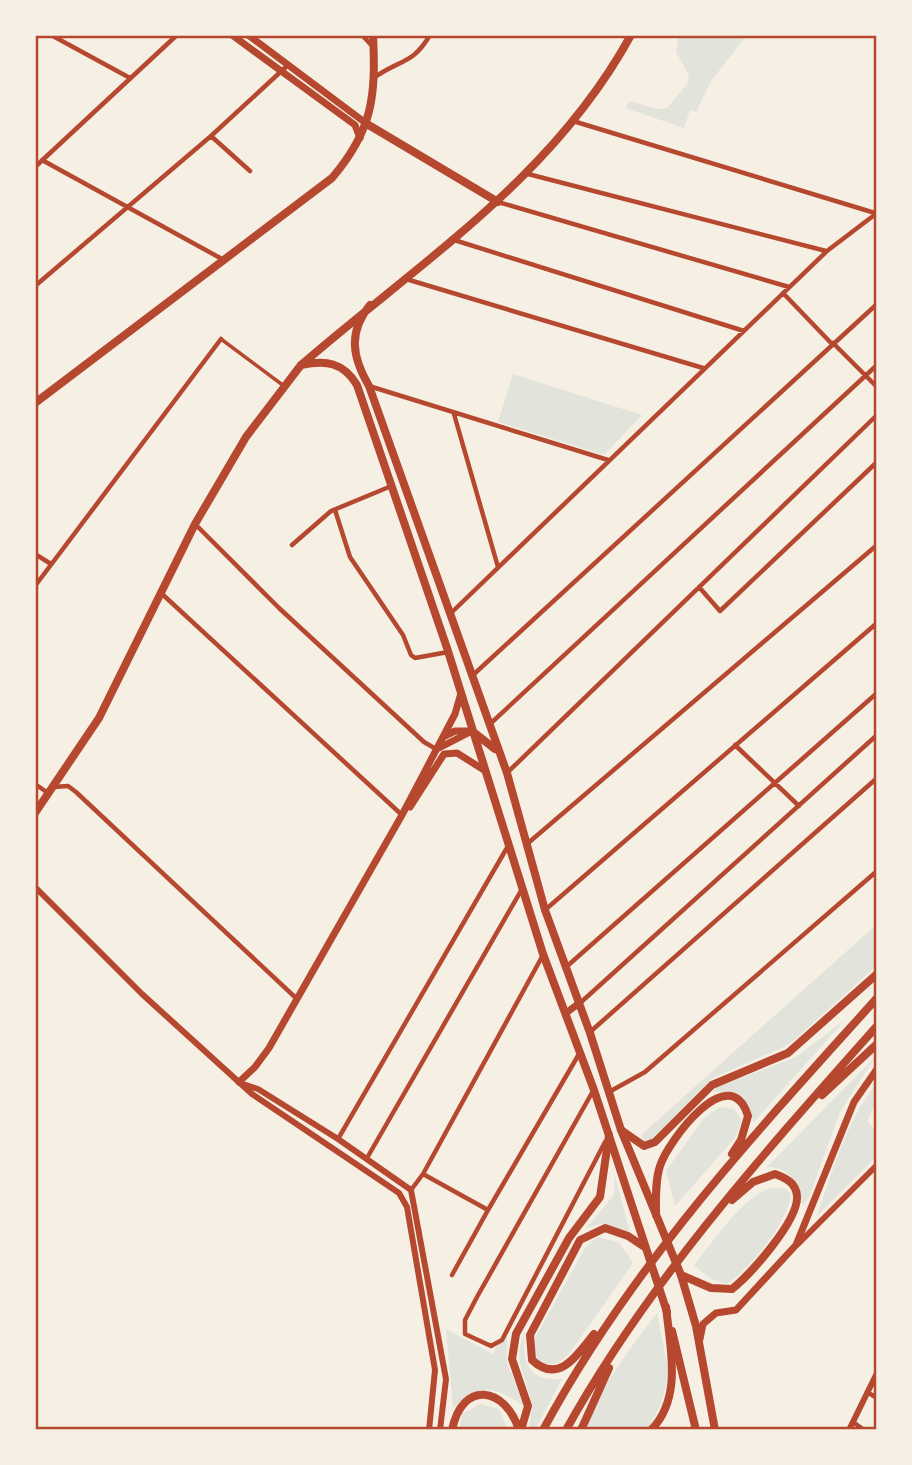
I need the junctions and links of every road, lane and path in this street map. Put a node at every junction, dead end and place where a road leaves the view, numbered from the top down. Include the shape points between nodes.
1 (51, 35) edge
2 (177, 35) edge
3 (232, 35) edge
4 (248, 35) edge
5 (362, 35) edge
6 (373, 35) edge
7 (430, 35) edge
8 (631, 35) edge
9 (374, 48) junction
10 (286, 68) junction
11 (375, 77) junction
12 (130, 78) junction
13 (573, 121) junction
14 (367, 124) junction
15 (211, 136) junction
16 (360, 139) junction
17 (42, 160) junction
18 (35, 167) edge
19 (250, 171) dead end
20 (528, 174) junction
21 (498, 202) junction
22 (126, 206) junction
23 (877, 213) edge
24 (451, 239) junction
25 (827, 251) junction
26 (222, 259) junction
27 (405, 279) junction
28 (35, 286) edge
29 (789, 287) junction
30 (783, 293) junction
31 (877, 304) edge
32 (370, 305) junction
33 (744, 331) junction
34 (221, 339) joint
35 (832, 343) junction
36 (301, 365) junction
37 (877, 365) edge
38 (704, 369) junction
39 (865, 375) junction
40 (284, 386) junction
41 (369, 386) junction
42 (877, 387) edge
43 (35, 403) edge
44 (454, 413) junction
45 (877, 415) edge
46 (608, 460) junction
47 (877, 462) edge
48 (389, 487) junction
49 (335, 510) junction
50 (195, 524) junction
51 (292, 545) dead end
52 (877, 545) edge
53 (35, 555) edge
54 (51, 564) junction
55 (498, 567) junction
56 (35, 586) edge
57 (699, 587) junction
58 (160, 592) junction
59 (450, 615) junction
60 (437, 620) junction
61 (877, 624) edge
62 (448, 652) junction
63 (472, 676) junction
64 (461, 693) junction
65 (877, 693) edge
66 (482, 708) junction
67 (488, 725) junction
68 (472, 731) junction
69 (877, 735) edge
70 (443, 737) junction
71 (735, 745) junction
72 (436, 749) junction
73 (499, 754) junction
74 (484, 769) junction
75 (507, 773) junction
76 (877, 778) edge
77 (35, 784) edge
78 (773, 784) junction
79 (51, 790) junction
80 (799, 806) junction
81 (35, 813) edge
82 (402, 815) junction
83 (526, 845) junction
84 (508, 846) junction
85 (877, 871) edge
86 (35, 887) edge
87 (522, 888) junction
88 (545, 911) junction
89 (543, 954) junction
90 (564, 968) junction
91 (877, 974) edge
92 (877, 998) edge
93 (297, 999) junction
94 (578, 1004) junction
95 (566, 1013) junction
96 (877, 1026) edge
97 (590, 1033) junction
98 (877, 1044) edge
99 (580, 1051) junction
100 (877, 1069) edge
101 (239, 1082) junction
102 (594, 1090) junction
103 (609, 1092) junction
104 (621, 1130) junction
105 (609, 1135) junction
106 (338, 1139) junction
107 (777, 1139) junction
108 (367, 1158) junction
109 (877, 1165) edge
110 (720, 1173) junction
111 (423, 1174) junction
112 (411, 1190) junction
113 (488, 1210) junction
114 (656, 1215) junction
115 (711, 1219) junction
116 (796, 1245) junction
117 (643, 1246) junction
118 (452, 1275) dead end
119 (681, 1275) junction
120 (666, 1307) junction
121 (612, 1313) junction
122 (624, 1337) junction
123 (700, 1347) junction
124 (877, 1373) edge
125 (867, 1392) junction
126 (877, 1398) edge
127 (853, 1422) junction
128 (429, 1430) edge
129 (440, 1430) edge
130 (452, 1430) edge
131 (520, 1430) edge
132 (544, 1430) edge
133 (566, 1430) edge
134 (581, 1430) edge
135 (651, 1430) edge
136 (696, 1430) edge
137 (715, 1430) edge
138 (850, 1430) edge
139 (864, 1430) edge

1 - 12 street
2 - 12 street
3 - 10 main road
4 - 10 main road
5 - 9 street
6 - 9 main road
7 - 11 street via 415,57
8 - 13 main road
9 - 11 main road
10 - 14 main road
10 - 15 street
10 - 16 main road via 355,125
11 - 14 main road
12 - 17 street
13 - 20 main road
13 - 23 street
14 - 16 main road
14 - 21 main road
15 - 19 street
15 - 22 street
16 - 26 main road via 332,178
17 - 18 street
17 - 22 street
20 - 21 main road
20 - 25 street
21 - 24 main road
21 - 29 street
22 - 26 street
22 - 28 street
23 - 25 street
24 - 27 main road
24 - 33 street
25 - 29 street
26 - 43 main road
27 - 32 main road
27 - 38 street
29 - 30 street
30 - 33 street
30 - 35 street
31 - 35 street
32 - 36 main road
32 - 41 main road via 358,320 354,351
33 - 38 street
34 - 40 street
34 - 54 street
35 - 39 street
35 - 63 street
36 - 40 main road
36 - 48 main road via 320,361 338,364 350,373
37 - 39 street
38 - 46 street
39 - 42 street
39 - 67 street
40 - 50 main road via 246,437
41 - 44 street
41 - 59 main road
44 - 46 street
44 - 55 street
45 - 57 street
46 - 55 street
47 - 57 street via 720,611
48 - 49 street
48 - 60 main road
49 - 51 street
49 - 62 street via 350,557 403,635 411,655
50 - 58 main road
50 - 72 street via 279,608
52 - 83 street
53 - 54 street
54 - 56 street
55 - 59 street
57 - 75 street
58 - 79 main road via 99,718
58 - 82 street
59 - 60 main road
59 - 63 main road
60 - 62 main road
61 - 71 street
62 - 64 main road
63 - 66 main road
64 - 68 main road
64 - 70 main road
65 - 78 street
66 - 67 main road
66 - 68 main road
67 - 68 main road
67 - 73 main road
68 - 70 main road
68 - 72 main road
68 - 73 main road
68 - 74 main road
69 - 80 street
70 - 72 main road
71 - 78 street
71 - 88 street
72 - 82 main road
73 - 75 main road
74 - 82 main road via 457,753 444,754
74 - 84 main road
75 - 83 main road
76 - 97 street
77 - 79 street
78 - 80 street
78 - 90 street
79 - 81 main road
79 - 93 street via 68,786 76,792
80 - 94 street
82 - 93 main road
83 - 88 main road
84 - 87 main road
84 - 106 street
85 - 103 street via 645,1072
86 - 101 street
87 - 89 main road
87 - 108 street
88 - 90 main road
89 - 95 main road
89 - 111 street
90 - 94 main road
91 - 104 main road via 788,1053 712,1085 655,1142 644,1146
92 - 110 main road
93 - 101 main road via 255,1067
94 - 95 main road
94 - 97 main road
95 - 99 main road
96 - 107 main road
97 - 103 main road
98 - 107 main road
99 - 102 main road
99 - 113 street
100 - 116 main road via 849,1114
101 - 106 street
101 - 128 street via 399,1193 407,1207 435,1370
102 - 105 main road
102 - 105 street via 465,1320 465,1334 491,1346 502,1340
103 - 104 main road
104 - 114 main road
105 - 117 main road
105 - 131 main road via 600,1196 569,1238 516,1334 512,1359 528,1406
106 - 108 street
107 - 115 main road
108 - 112 street
109 - 116 street
110 - 114 main road via 741,1140 748,1116 740,1102 718,1095 706,1102 666,1153 658,1175
110 - 121 main road
111 - 112 street
111 - 113 street
112 - 129 street via 446,1379
113 - 118 street
114 - 119 main road
115 - 119 main road via 765,1175 786,1178 797,1194 791,1216 755,1269 732,1289 711,1288
115 - 122 main road
116 - 123 main road via 736,1310 716,1313 703,1324
117 - 120 main road
117 - 121 main road via 605,1228 580,1240 530,1335 532,1360 549,1371 569,1364
119 - 123 main road
120 - 135 main road via 672,1384
120 - 136 main road
121 - 132 main road
122 - 133 main road
122 - 134 main road
123 - 137 main road
124 - 125 street
125 - 126 street
125 - 127 street
127 - 138 street
127 - 139 street
130 - 131 main road via 460,1406 469,1397 490,1395 514,1413

